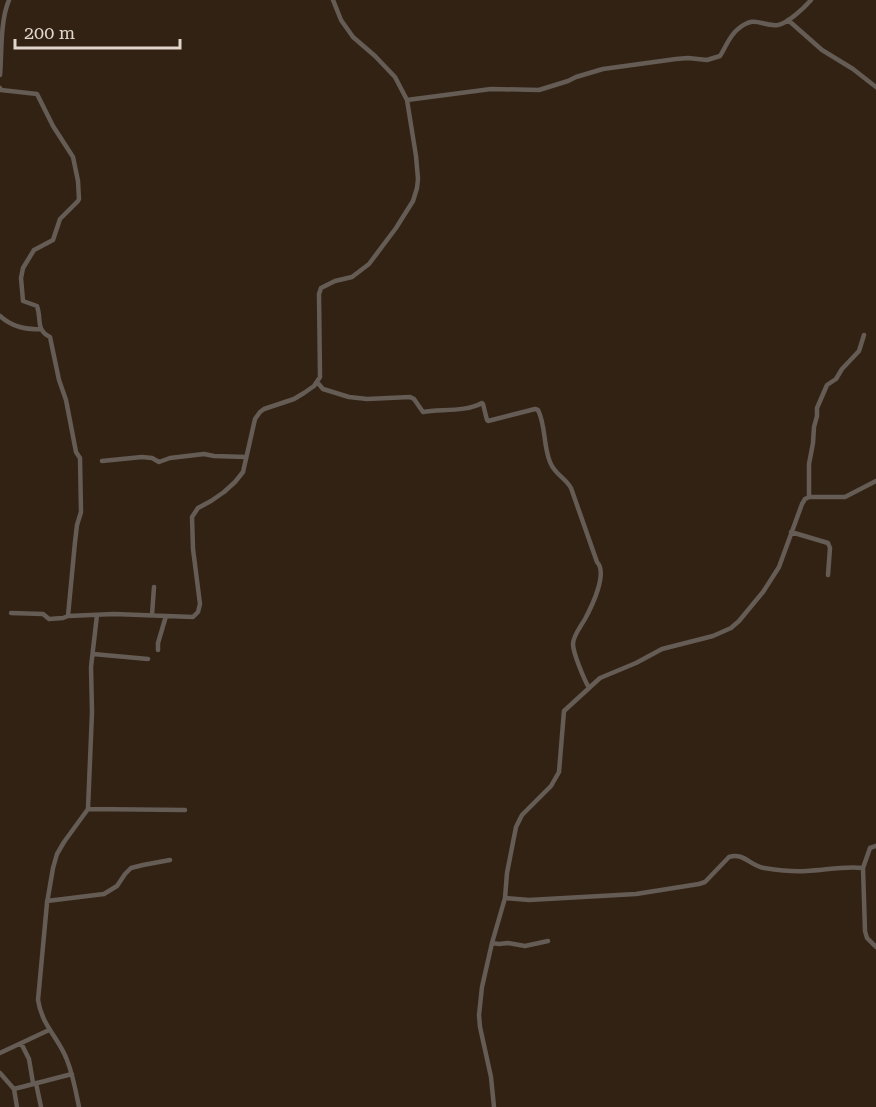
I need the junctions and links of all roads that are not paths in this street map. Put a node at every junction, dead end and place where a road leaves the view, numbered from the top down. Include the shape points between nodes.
1 (9, 0) edge
2 (333, 0) edge
3 (811, 0) edge
4 (788, 20) junction
5 (0, 75) edge
6 (876, 87) edge
7 (0, 89) edge
8 (407, 100) junction
9 (0, 316) edge
10 (41, 329) junction
11 (864, 335) dead end
12 (318, 382) junction
13 (246, 457) junction
14 (102, 461) dead end
15 (876, 481) edge
16 (809, 497) junction
17 (791, 532) junction
18 (828, 575) dead end
19 (154, 587) dead end
20 (11, 613) dead end
21 (97, 615) junction
22 (152, 615) junction
23 (68, 616) junction
24 (166, 616) junction
25 (158, 650) dead end
26 (93, 654) junction
27 (148, 659) dead end
28 (588, 688) junction
29 (88, 809) junction
30 (185, 810) dead end
31 (876, 846) edge
32 (171, 860) dead end
33 (863, 868) junction
34 (505, 898) junction
35 (47, 901) junction
36 (548, 941) dead end
37 (492, 943) junction
38 (876, 947) edge
39 (49, 1030) junction
40 (21, 1043) junction
41 (0, 1053) edge
42 (0, 1073) edge
43 (72, 1074) junction
44 (35, 1083) junction
45 (14, 1089) junction
46 (17, 1107) edge
47 (40, 1107) edge
48 (79, 1107) edge
49 (494, 1107) edge

1 - 5 street via 0,44
2 - 8 street via 353,37 395,76
3 - 4 street
4 - 6 street via 822,50
4 - 8 street via 778,25 762,22 739,27 720,56 707,60 676,59 619,66 539,90 491,89
7 - 10 street via 37,94 73,157 78,181 78,201 60,219 53,240 32,253 21,273 22,298 38,307
8 - 12 street via 418,179 413,201 369,264 352,277 321,288
9 - 10 street via 20,328
10 - 23 street via 50,337 75,452 80,458 81,512
11 - 16 street via 859,351 825,388 817,408
12 - 13 street via 294,399 260,412
12 - 28 street via 323,389 349,397 410,397 423,412 483,404 488,421 538,410 548,458 554,471 571,488 600,565 598,591 573,641
13 - 14 street via 204,454 159,462 142,457
13 - 24 street via 243,472 235,482 198,508 192,517 198,612 187,618
15 - 16 street via 845,497
16 - 17 street via 802,504
17 - 18 street via 828,543
17 - 28 street via 779,567 764,592 731,628 662,649 600,678
19 - 22 street
20 - 23 street via 43,614 49,619
21 - 22 street
21 - 23 street
21 - 26 street
22 - 24 street
24 - 25 street
26 - 27 street
26 - 29 street
28 - 34 street via 564,711 559,772 551,786 522,815 516,828
29 - 30 street
29 - 35 street via 57,854
31 - 33 street via 870,848
32 - 35 street via 131,868 117,886 104,894
33 - 34 street via 781,870 755,866 735,856 699,884 636,894
33 - 38 street via 865,931
34 - 37 street
35 - 39 street via 38,1000
36 - 37 street via 525,946
37 - 49 street via 479,1015
39 - 40 street
39 - 43 street
40 - 41 street
40 - 44 street
42 - 45 street
43 - 44 street
43 - 48 street
44 - 45 street
44 - 47 street
45 - 46 street

